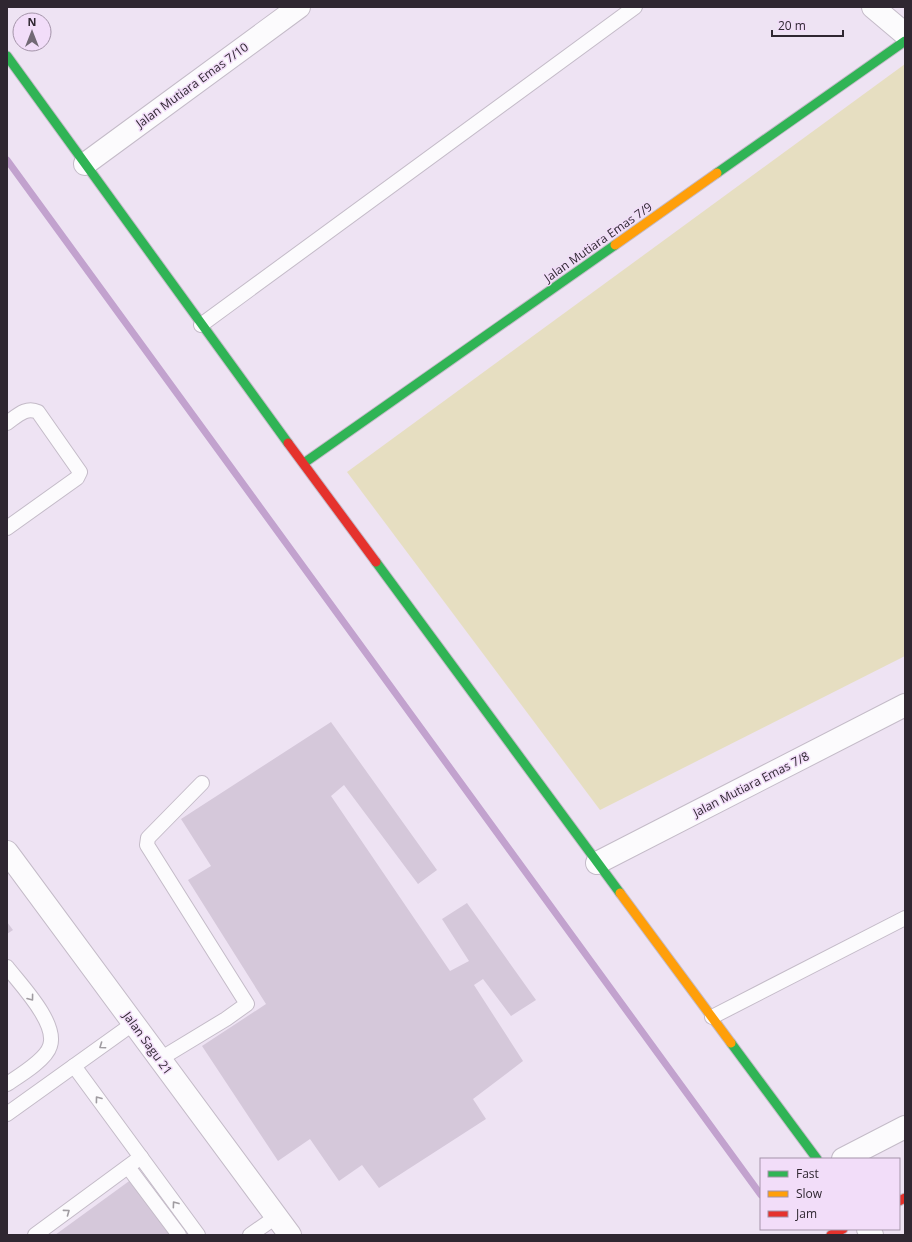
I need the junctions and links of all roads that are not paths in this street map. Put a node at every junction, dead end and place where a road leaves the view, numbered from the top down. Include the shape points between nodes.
1 (299, 7) edge
2 (635, 7) edge
3 (873, 7) edge
4 (905, 34) edge
5 (905, 41) edge
6 (7, 56) edge
7 (85, 164) junction
8 (201, 325) junction
9 (7, 423) edge
10 (304, 463) junction
11 (7, 528) edge
12 (905, 704) edge
13 (202, 783) dead end
14 (7, 852) edge
15 (597, 863) junction
16 (905, 918) edge
17 (7, 968) edge
18 (712, 1018) junction
19 (134, 1023) junction
20 (160, 1059) junction
21 (74, 1066) junction
22 (7, 1084) edge
23 (7, 1114) edge
24 (905, 1128) edge
25 (141, 1157) junction
26 (816, 1158) edge
27 (845, 1158) edge
28 (128, 1167) junction
29 (284, 1229) edge
30 (841, 1230) edge
31 (35, 1235) edge
32 (180, 1235) edge
33 (198, 1235) edge
34 (250, 1235) edge
35 (831, 1235) edge

1 - 7 street, Jalan Mutiara Emas 7/10
2 - 8 lane
3 - 4 street
5 - 10 street, Jalan Mutiara Emas 7/9
6 - 7 street
7 - 8 street
8 - 10 street
9 - 11 lane via 29,409 38,412 80,472 77,478
10 - 15 street
12 - 15 street, Jalan Mutiara Emas 7/8
13 - 20 lane via 148,838 147,845 247,1004
14 - 19 street, Jalan Sagu 21
15 - 18 street
16 - 18 lane
17 -> 22 lane via 50,1026 50,1046 40,1060
18 - 26 street
19 - 20 street, Jalan Sagu 21
19 -> 21 lane
20 - 29 street, Jalan Sagu 21
21 - 23 lane
25 -> 21 lane
24 - 27 street
25 - 28 lane
33 -> 25 lane
31 -> 28 lane
28 - 32 lane
29 - 34 lane
30 - 35 street

